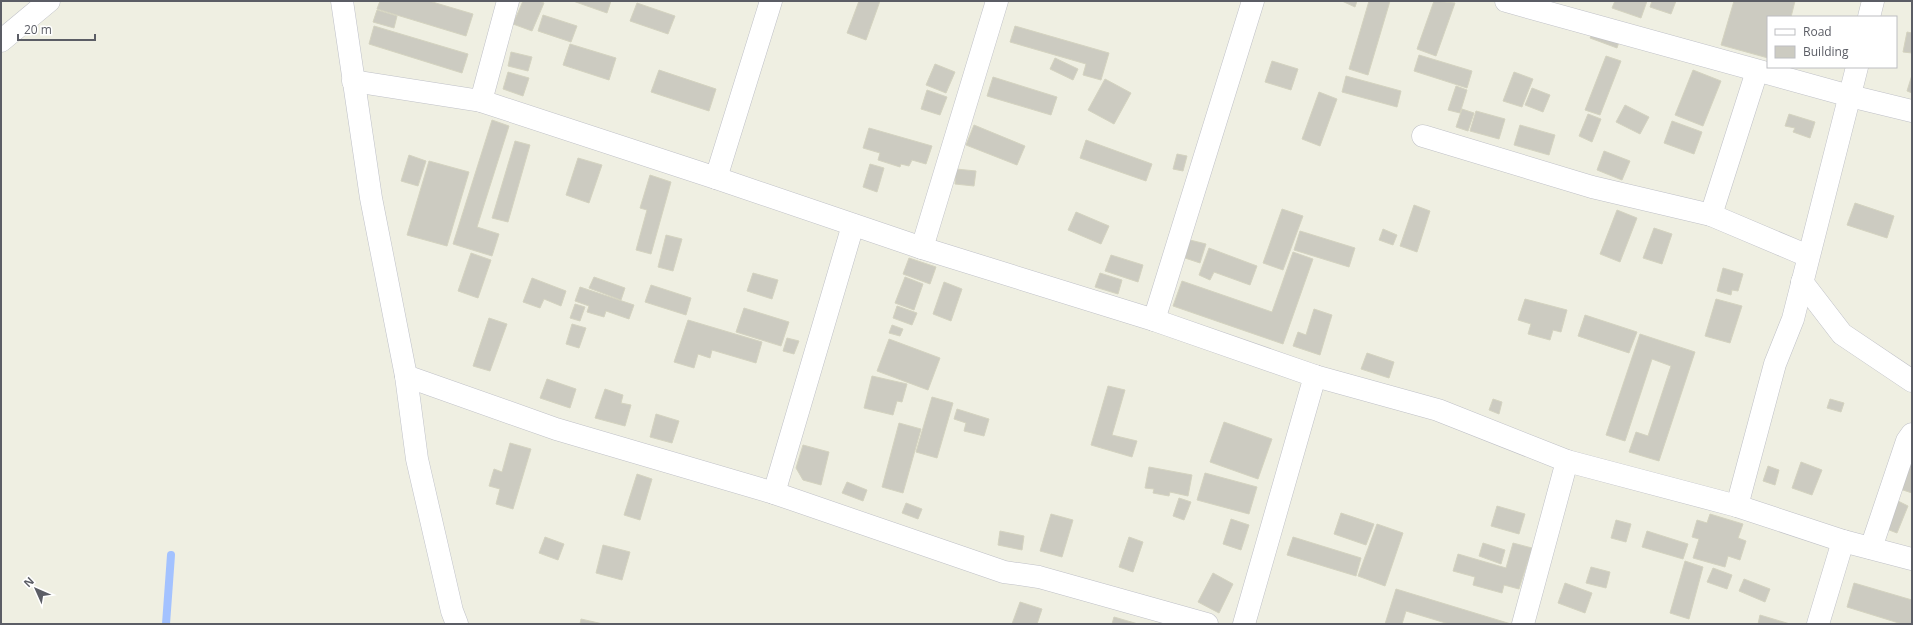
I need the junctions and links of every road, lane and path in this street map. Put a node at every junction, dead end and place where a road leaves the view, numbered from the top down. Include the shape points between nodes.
1 (50, 1) edge
2 (342, 1) edge
3 (508, 1) edge
4 (771, 1) edge
5 (997, 1) edge
6 (1253, 1) edge
7 (1506, 1) edge
8 (1873, 1) edge
9 (1869, 16) edge
10 (1, 41) edge
11 (1857, 68) edge
12 (1757, 71) junction
13 (353, 81) junction
14 (1850, 96) junction
15 (481, 102) junction
16 (1912, 111) edge
17 (1423, 136) dead end
18 (716, 178) junction
19 (1711, 215) junction
20 (853, 224) junction
21 (922, 248) junction
22 (1808, 256) junction
23 (1802, 282) junction
24 (1154, 320) junction
25 (406, 376) junction
26 (1315, 376) junction
27 (1912, 381) edge
28 (1912, 434) edge
29 (1567, 461) junction
30 (774, 493) junction
31 (1737, 506) junction
32 (1843, 542) junction
33 (1871, 548) junction
34 (1912, 559) edge
35 (457, 624) edge
36 (1207, 624) edge
37 (1244, 624) edge
38 (1523, 624) edge
39 (1818, 624) edge

1 - 10 street
2 - 13 street
3 - 15 street
4 - 18 street
5 - 21 street
6 - 24 street
7 - 12 street
8 - 9 street
11 - 14 street
12 - 14 street
12 - 19 street
13 - 15 street
13 - 25 street via 371,198
14 - 16 street
14 - 22 street
15 - 18 street
17 - 19 street via 1592,187
18 - 20 street
19 - 22 street
20 - 21 street
20 - 30 street
21 - 24 street
22 - 23 street
23 - 27 street via 1842,334
23 - 31 street via 1793,319 1775,364
24 - 26 street
25 - 30 street via 556,429
25 - 35 street via 417,459
26 - 29 street via 1438,410
26 - 37 street
28 - 33 street via 1907,441
29 - 31 street
29 - 38 street
30 - 36 street via 1004,572 1039,577
31 - 32 street
32 - 33 street
32 - 39 street
33 - 34 street

